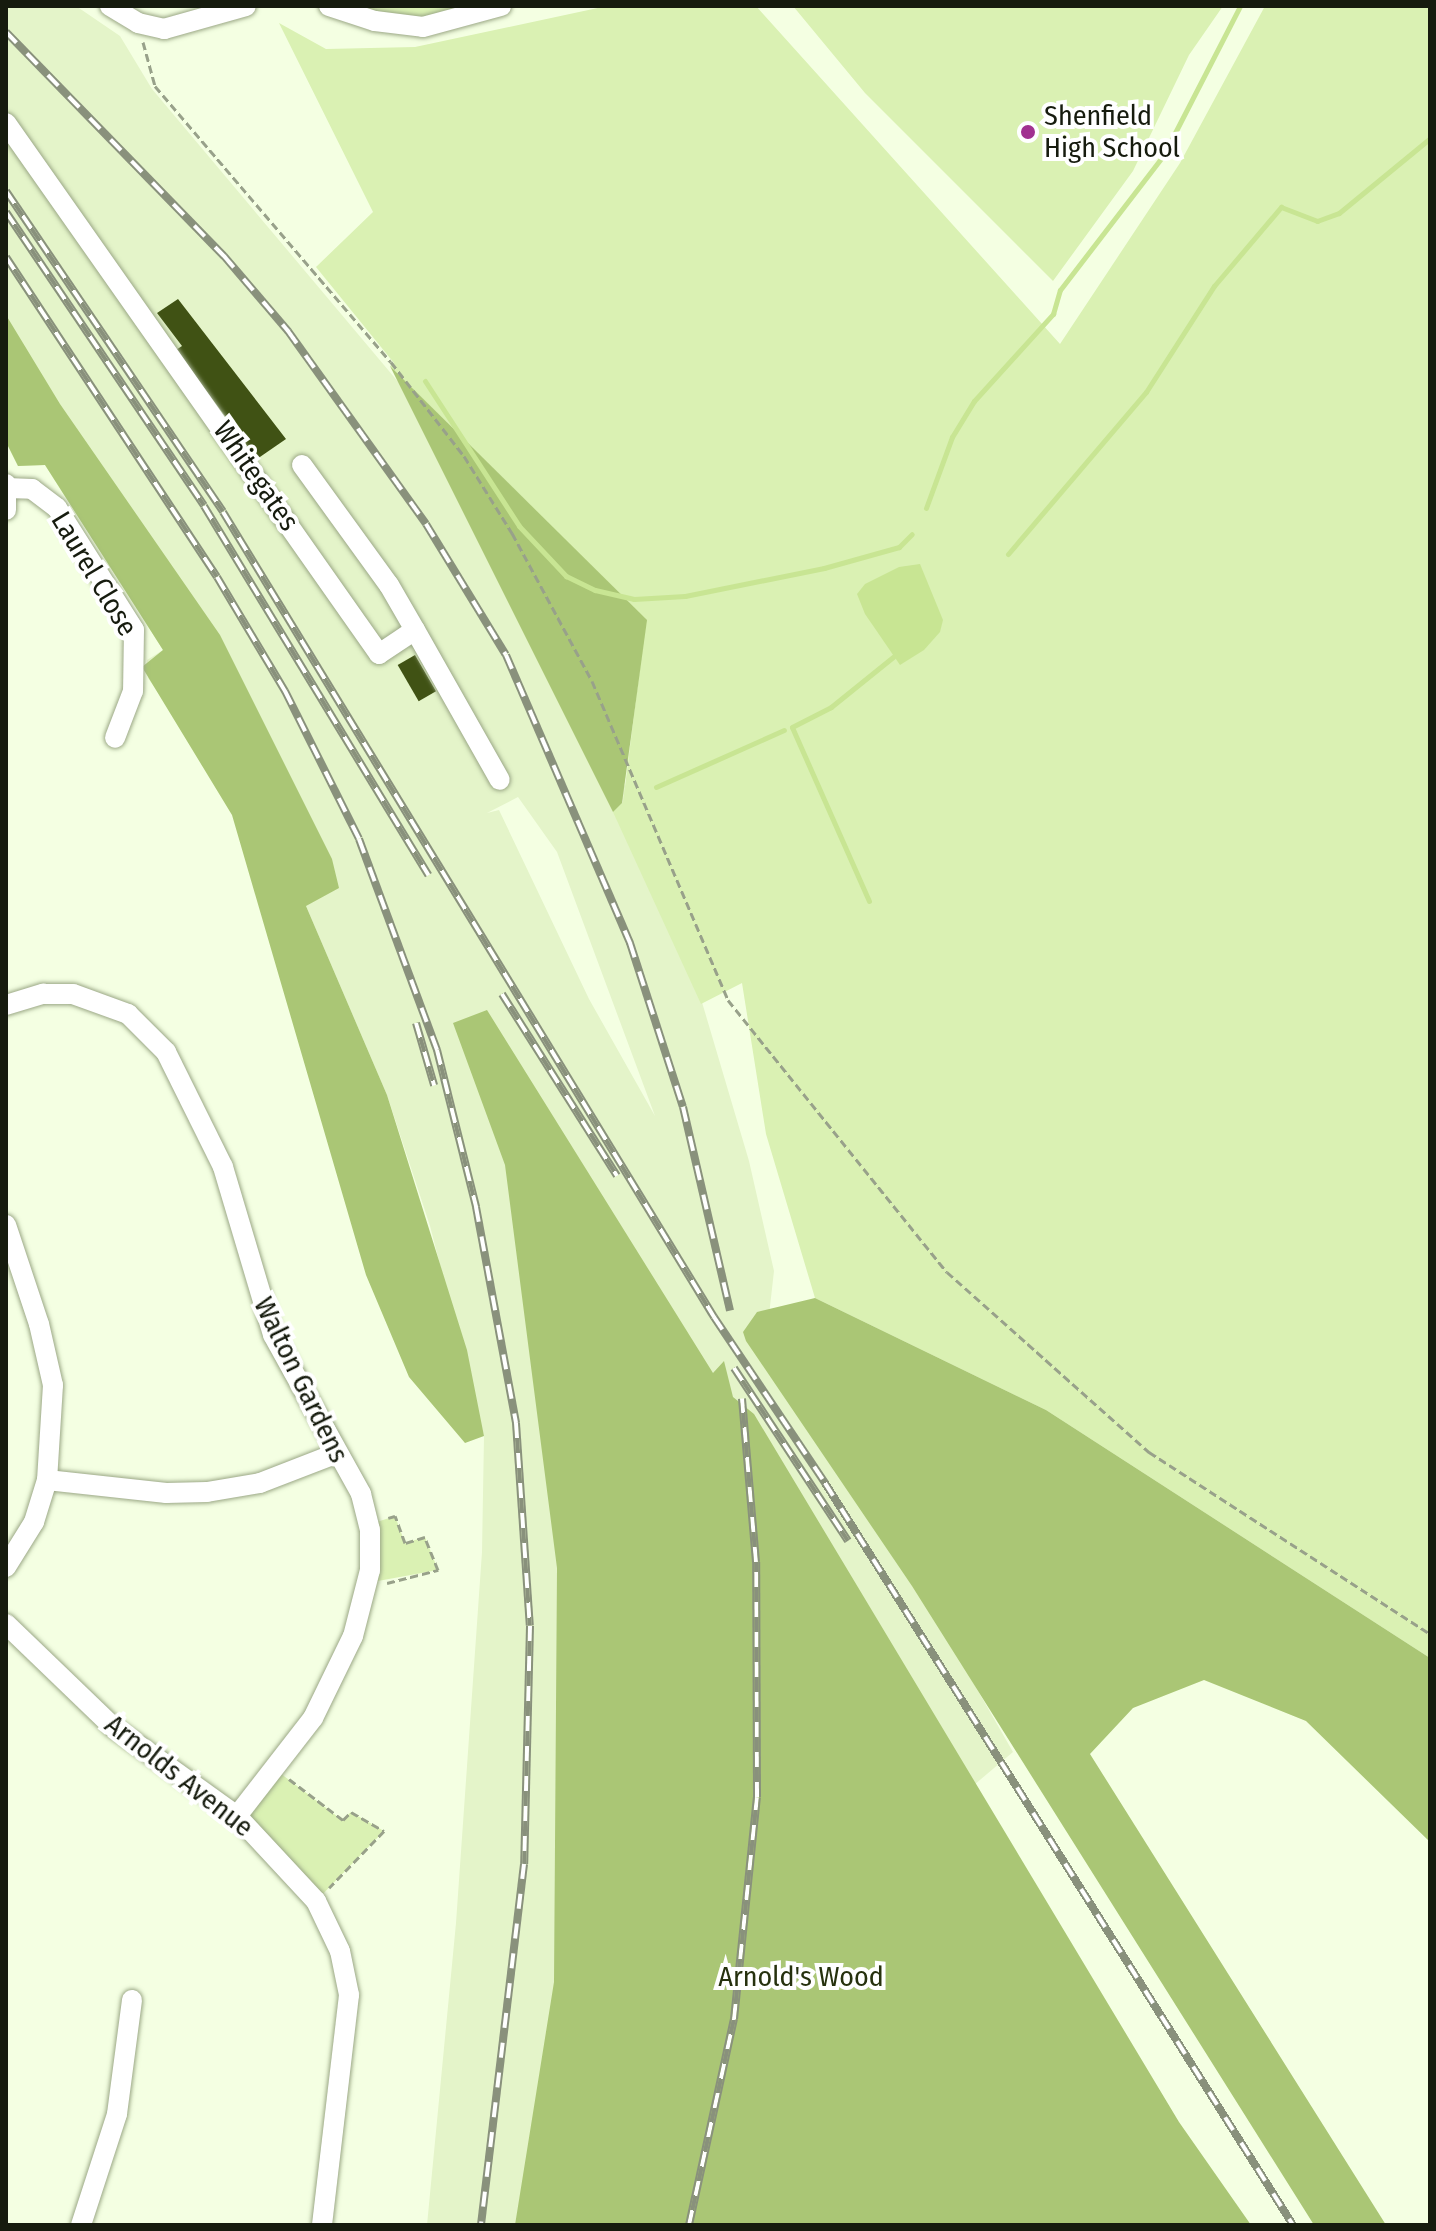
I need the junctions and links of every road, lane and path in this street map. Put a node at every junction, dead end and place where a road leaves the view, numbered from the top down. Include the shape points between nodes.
1 (110, 6) edge
2 (246, 6) edge
3 (329, 6) edge
4 (501, 6) edge
5 (138, 23) junction
6 (6, 123) edge
7 (302, 465) dead end
8 (7, 486) edge
9 (6, 510) edge
10 (415, 630) junction
11 (115, 738) dead end
12 (500, 780) dead end
13 (6, 1005) edge
14 (6, 1225) edge
15 (335, 1454) junction
16 (47, 1480) junction
17 (368, 1525) junction
18 (6, 1567) edge
19 (367, 1583) junction
20 (6, 1624) edge
21 (1430, 1634) edge
22 (276, 1770) junction
23 (237, 1816) junction
24 (316, 1901) junction
25 (132, 2000) dead end
26 (81, 2225) edge
27 (322, 2225) edge

1 - 5 street
2 - 5 street via 164,29
3 - 4 street via 375,21 423,27
5 - 21 path via 155,86 391,362 464,456 512,533 592,681 738,1013 959,1282 1149,1452
6 - 10 street, Whitegates via 379,654
7 - 10 street
8 - 9 street
8 - 11 street, Laurel Close via 32,489 57,508 134,630 133,691
10 - 12 street
13 - 15 street, Walton Gardens via 43,994 73,994 128,1014 166,1052 223,1167 273,1335
14 - 16 street via 53,1385
15 - 16 street via 260,1483 207,1492 166,1493
15 - 17 street, Walton Gardens via 361,1494
16 - 18 street via 34,1522
17 - 19 street, Walton Gardens
17 - 19 path via 395,1516 405,1543 425,1537 438,1570
19 - 22 street, Walton Gardens via 337,1674
20 - 23 street, Arnolds Avenue via 113,1727
22 - 23 street, Walton Gardens
22 - 24 path via 343,1820 351,1812 384,1831
23 - 24 street, Arnolds Avenue
24 - 27 street, Arnolds Avenue via 340,1951 349,1995
25 - 26 street via 117,2114

